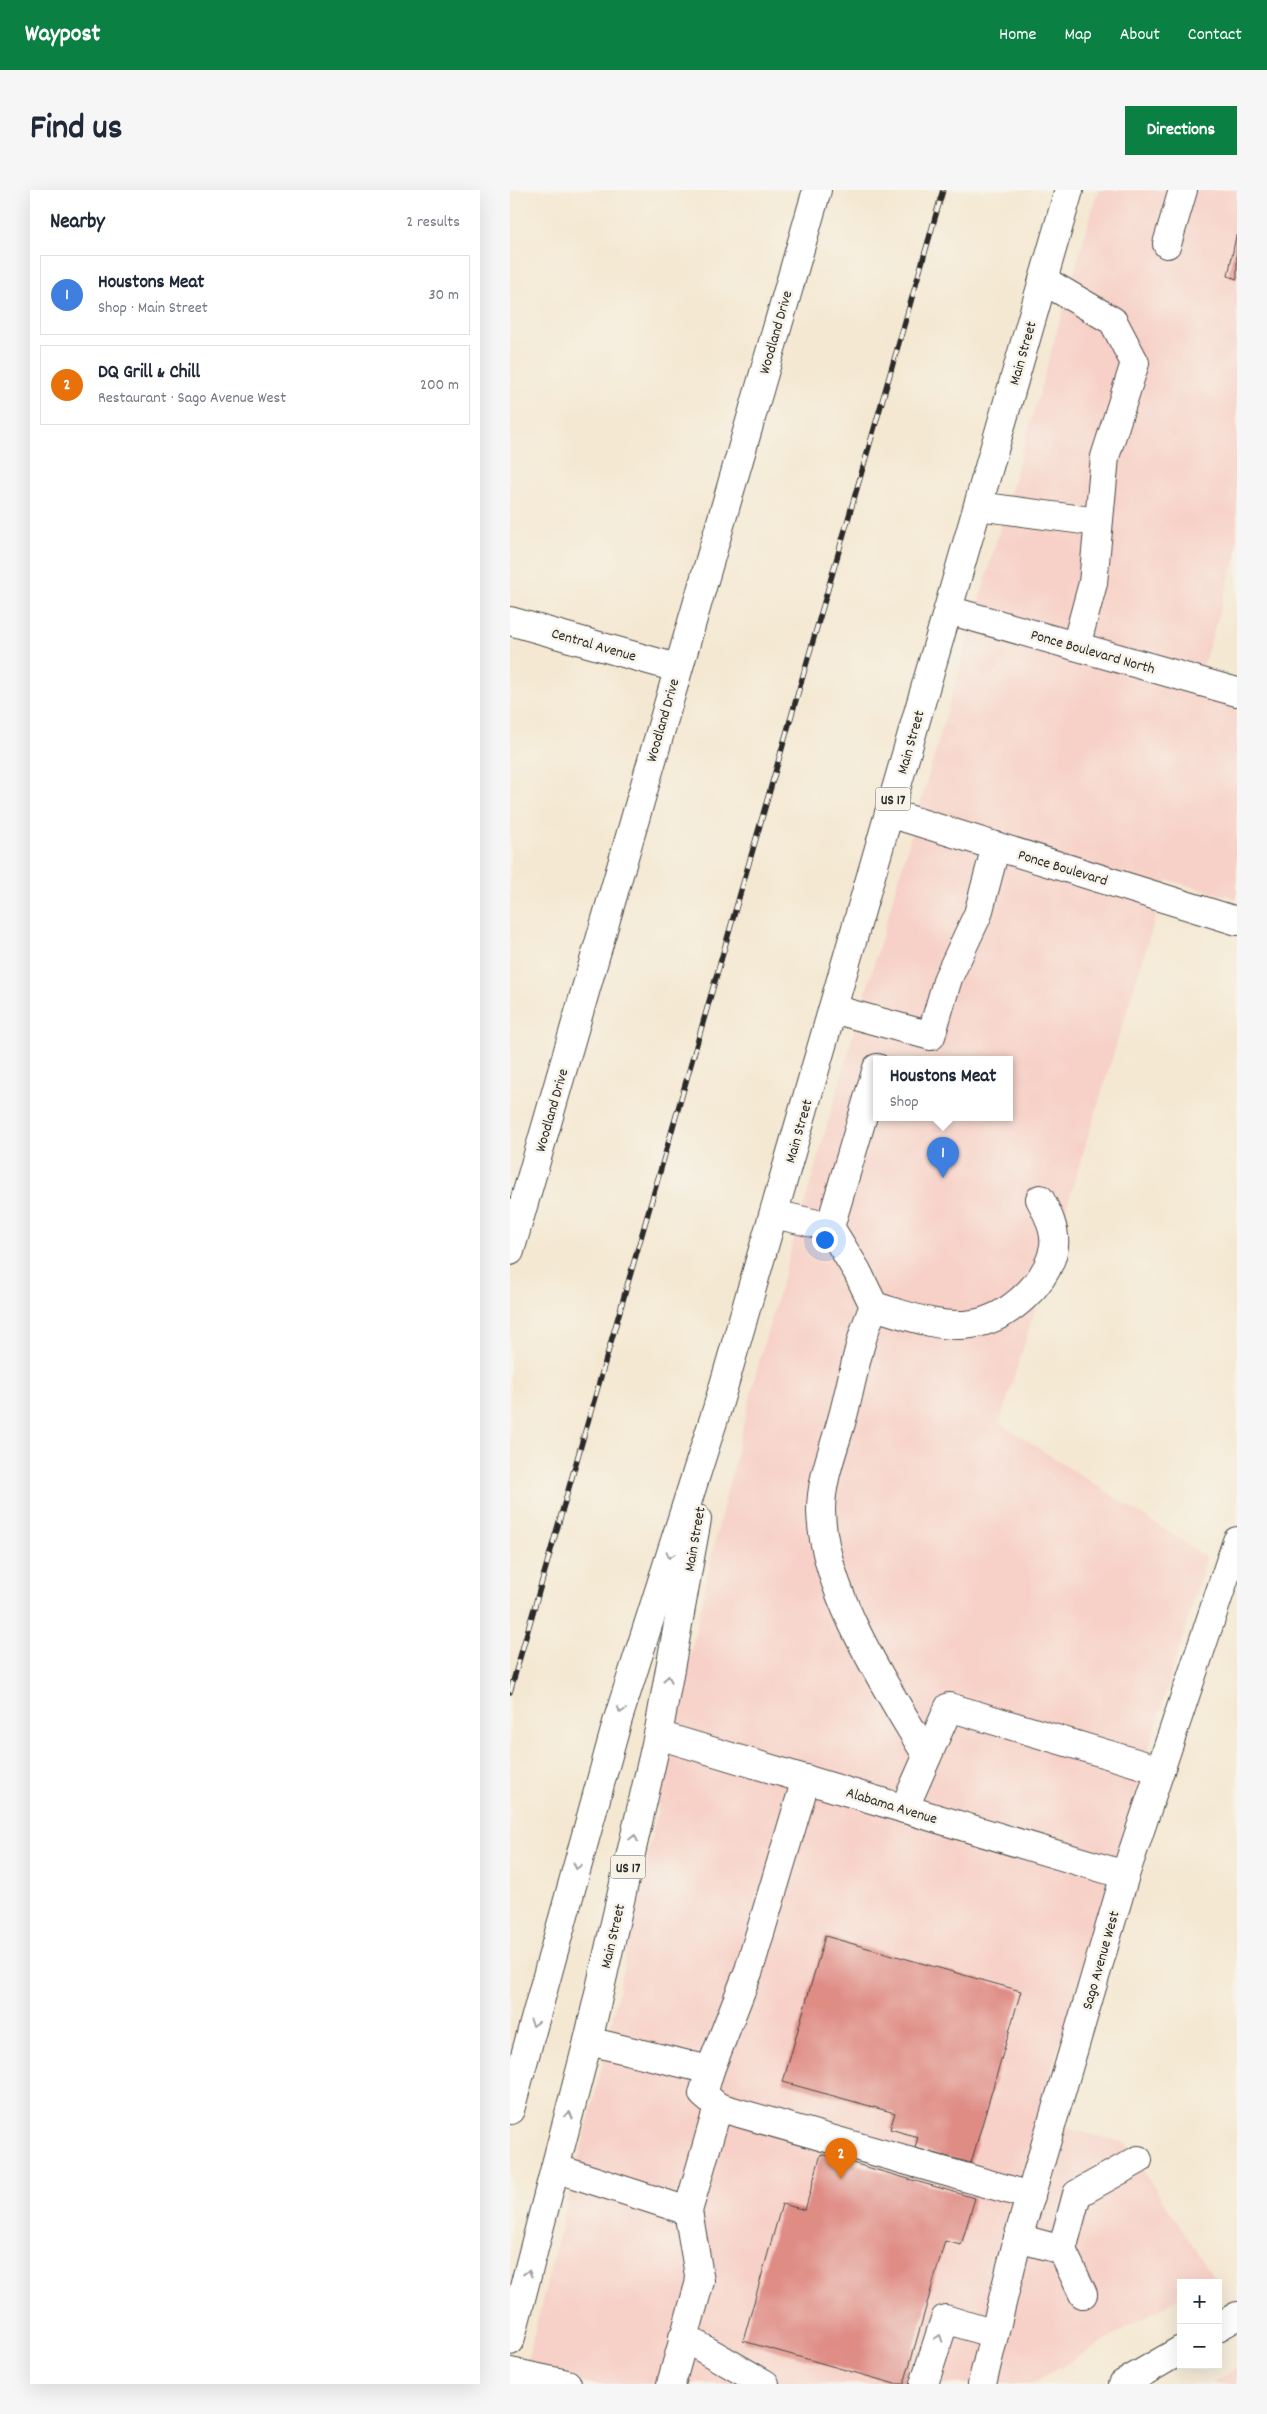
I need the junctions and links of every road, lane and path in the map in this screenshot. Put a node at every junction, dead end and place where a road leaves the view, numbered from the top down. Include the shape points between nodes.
1 (817, 190) edge
2 (1069, 190) edge
3 (1183, 190) edge
4 (1166, 244) dead end
5 (1043, 280) junction
6 (978, 506) junction
7 (1098, 522) junction
8 (948, 610) junction
9 (510, 621) edge
10 (1076, 646) junction
11 (677, 668) junction
12 (1237, 692) edge
13 (889, 813) junction
14 (996, 846) junction
15 (1237, 921) edge
16 (833, 1009) junction
17 (889, 1026) junction
18 (880, 1056) edge
19 (873, 1082) edge
20 (1040, 1199) dead end
21 (774, 1214) junction
22 (830, 1227) junction
23 (510, 1251) edge
24 (874, 1306) junction
25 (718, 1409) junction
26 (1237, 1541) edge
27 (658, 1734) junction
28 (927, 1756) junction
29 (1160, 1770) junction
30 (806, 1779) junction
31 (904, 1808) junction
32 (1126, 1874) junction
33 (588, 2041) junction
34 (710, 2070) junction
35 (718, 2107) junction
36 (510, 2110) edge
37 (1138, 2160) dead end
38 (555, 2168) junction
39 (1030, 2196) junction
40 (688, 2211) junction
41 (1018, 2238) junction
42 (1062, 2250) junction
43 (1083, 2294) dead end
44 (1237, 2316) edge
45 (1222, 2325) edge
46 (994, 2334) junction
47 (683, 2337) junction
48 (510, 2341) edge
49 (1177, 2352) edge
50 (510, 2372) edge
51 (567, 2384) edge
52 (671, 2384) edge
53 (765, 2384) edge
54 (924, 2384) edge
55 (982, 2384) edge
56 (1123, 2384) edge

1 - 11 street, Woodland Drive
2 - 5 street, Main Street / US 17
3 - 4 street
5 - 6 street, Main Street / US 17
5 - 7 street via 1113,321 1135,363 1105,457
6 - 7 street
6 - 8 street, Main Street / US 17
7 - 10 street via 1093,584
8 - 10 street, Ponce Boulevard North
8 - 13 street, Main Street / US 17
9 - 11 street, Central Avenue
10 - 12 street, Ponce Boulevard North
11 - 23 street, Woodland Drive
13 - 14 street, Ponce Boulevard
13 - 16 street, Main Street / US 17
14 - 15 street, Ponce Boulevard
14 - 17 street via 978,914 948,978 931,1036
16 - 17 street
16 - 21 street, Main Street / US 17
17 - 18 street
19 - 22 street
20 - 24 street via 1049,1215 1054,1244 1049,1265 1034,1288 1010,1307 988,1320 949,1325
21 - 22 street
21 - 25 street, Main Street / US 17
22 - 24 street via 857,1270
24 - 28 street via 862,1333 829,1462 821,1510 836,1584 867,1654
27 -> 25 street, Main Street / US 17
25 -> 36 street, Main Street / US 17 via 618,1719
26 - 29 street, Sago Avenue West
27 - 30 street, Alabama Avenue
33 -> 27 street, Main Street / US 17
28 - 29 street via 949,1707
28 - 31 street
29 - 32 street, Sago Avenue West
30 - 31 street, Alabama Avenue
30 - 34 street via 749,1970
31 - 32 street, Alabama Avenue
32 - 39 street, Sago Avenue West
33 - 34 street
38 -> 33 street, Main Street / US 17
34 - 35 street via 703,2094
35 - 39 street
35 - 40 street
37 - 42 street via 1077,2194
38 - 40 street
48 -> 38 street, Main Street / US 17
39 - 41 street, Sago Avenue West
40 - 47 street via 700,2281
41 - 42 street
41 - 46 street, Sago Avenue West
42 - 43 street
44 - 45 street
54 -> 46 street via 945,2319
46 - 55 street, Sago Avenue West
47 - 52 street
47 - 53 street
49 - 56 street
50 - 51 street

